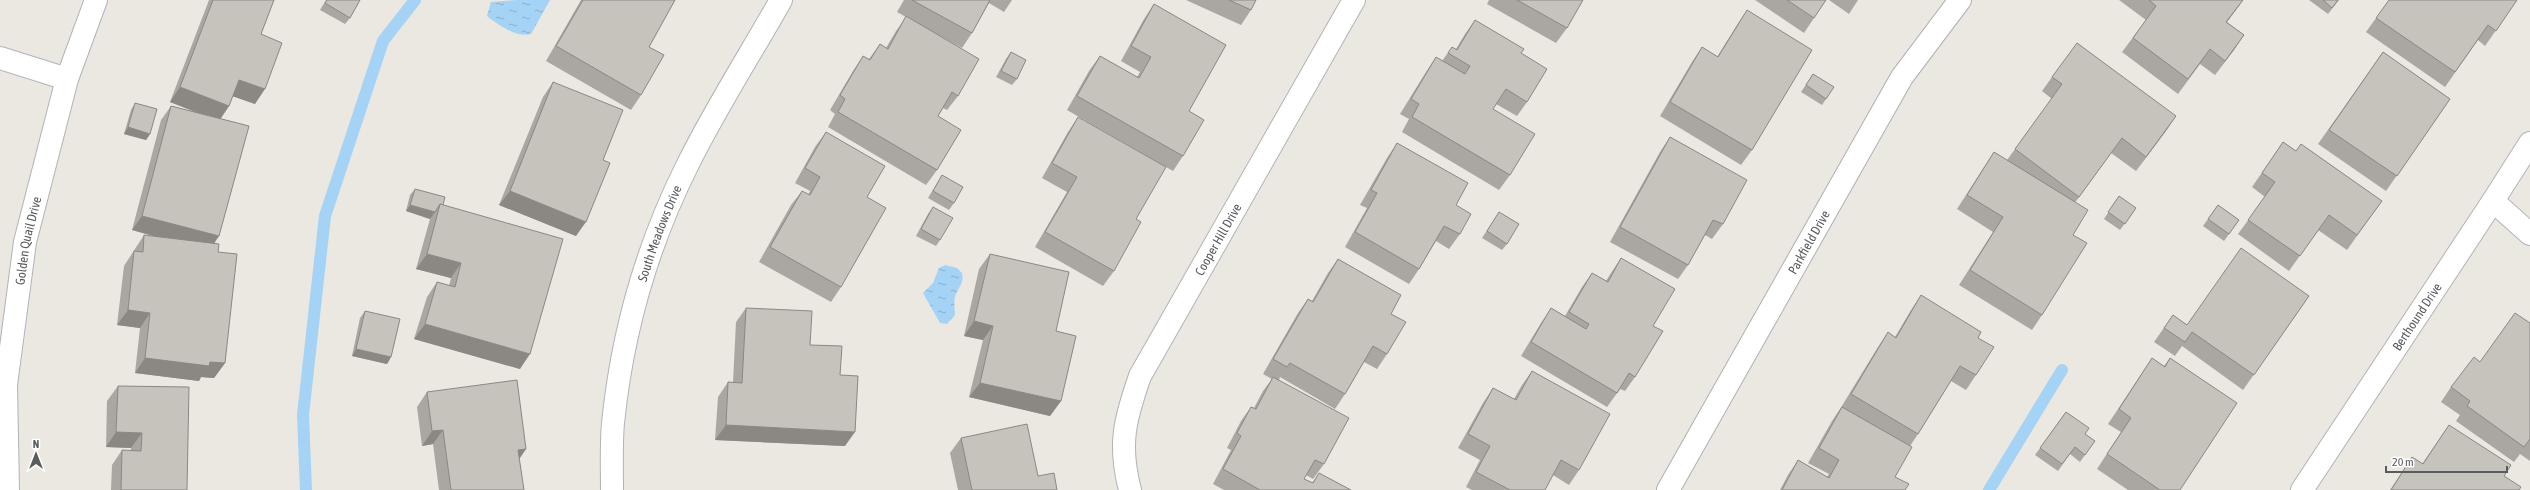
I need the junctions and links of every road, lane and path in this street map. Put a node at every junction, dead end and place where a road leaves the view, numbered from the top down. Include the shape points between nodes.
1 (96, 0) edge
2 (781, 0) edge
3 (1354, 0) edge
4 (1960, 0) edge
5 (0, 58) edge
6 (67, 79) junction
7 (2530, 142) edge
8 (2494, 201) junction
9 (2530, 234) edge
10 (8, 490) edge
11 (612, 490) edge
12 (1130, 490) edge
13 (1668, 490) edge
14 (2302, 490) edge

1 - 6 street, Golden Quail Drive
2 - 11 street, South Meadows Drive via 687,166 652,250 634,305 623,360 613,424
3 - 12 street, Cooper Hill Drive via 1140,376 1124,426 1123,456
4 - 13 street, Parkfield Drive via 1902,77
5 - 6 street
6 - 10 street, Golden Quail Drive via 25,242 6,385
7 - 8 street, Berthound Drive
8 - 9 street
8 - 14 street, Berthound Drive

